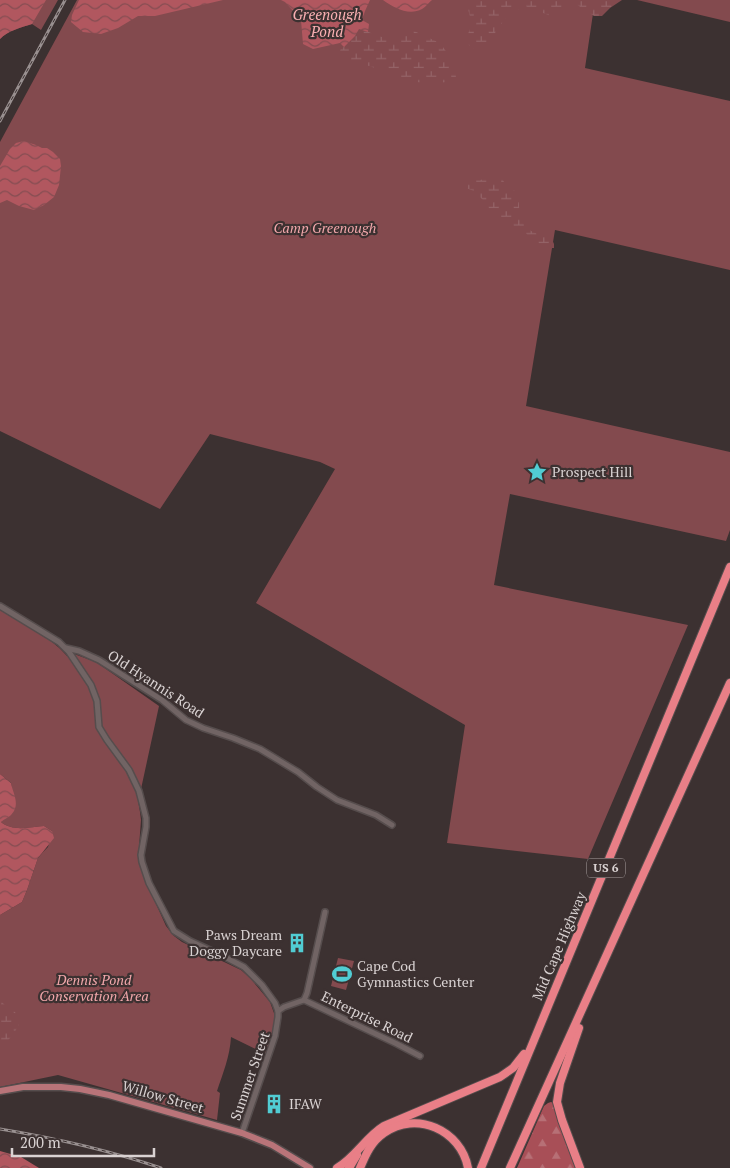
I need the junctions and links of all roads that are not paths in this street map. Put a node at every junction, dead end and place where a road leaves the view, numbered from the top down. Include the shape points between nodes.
1 (730, 567) edge
2 (0, 606) edge
3 (65, 648) junction
4 (730, 683) edge
5 (392, 825) dead end
6 (325, 912) dead end
7 (598, 973) junction
8 (304, 1000) junction
9 (278, 1010) junction
10 (534, 1040) junction
11 (420, 1056) dead end
12 (0, 1090) edge
13 (242, 1133) junction
14 (366, 1141) junction
15 (362, 1166) edge
16 (310, 1168) edge
17 (337, 1168) edge
18 (349, 1168) edge
19 (468, 1168) edge
20 (481, 1168) edge
21 (510, 1168) edge
22 (580, 1168) edge

1 - 10 highway, Mid Cape Highway / US 6
2 - 3 street
3 - 5 street, Old Hyannis Road via 99,660 162,700 186,720 266,752 331,797
3 - 9 street via 91,685 97,701 100,727 139,791 146,818 142,862 174,931 244,967 262,985
4 - 7 highway, US 6
6 - 8 street
7 - 21 highway, US 6
7 - 22 highway via 568,1057 557,1102
8 - 9 street
8 - 11 street, Enterprise Road
9 - 13 street, Summer Street via 276,1036
10 - 14 highway via 506,1074 388,1123
10 - 20 highway, Mid Cape Highway / US 6
12 - 13 main road, Willow Street via 43,1086 80,1089
13 - 16 main road, Willow Street via 266,1142
14 - 17 highway
14 - 18 highway
15 - 19 highway via 370,1146 383,1133 410,1123 421,1123 442,1130 455,1141 465,1155

